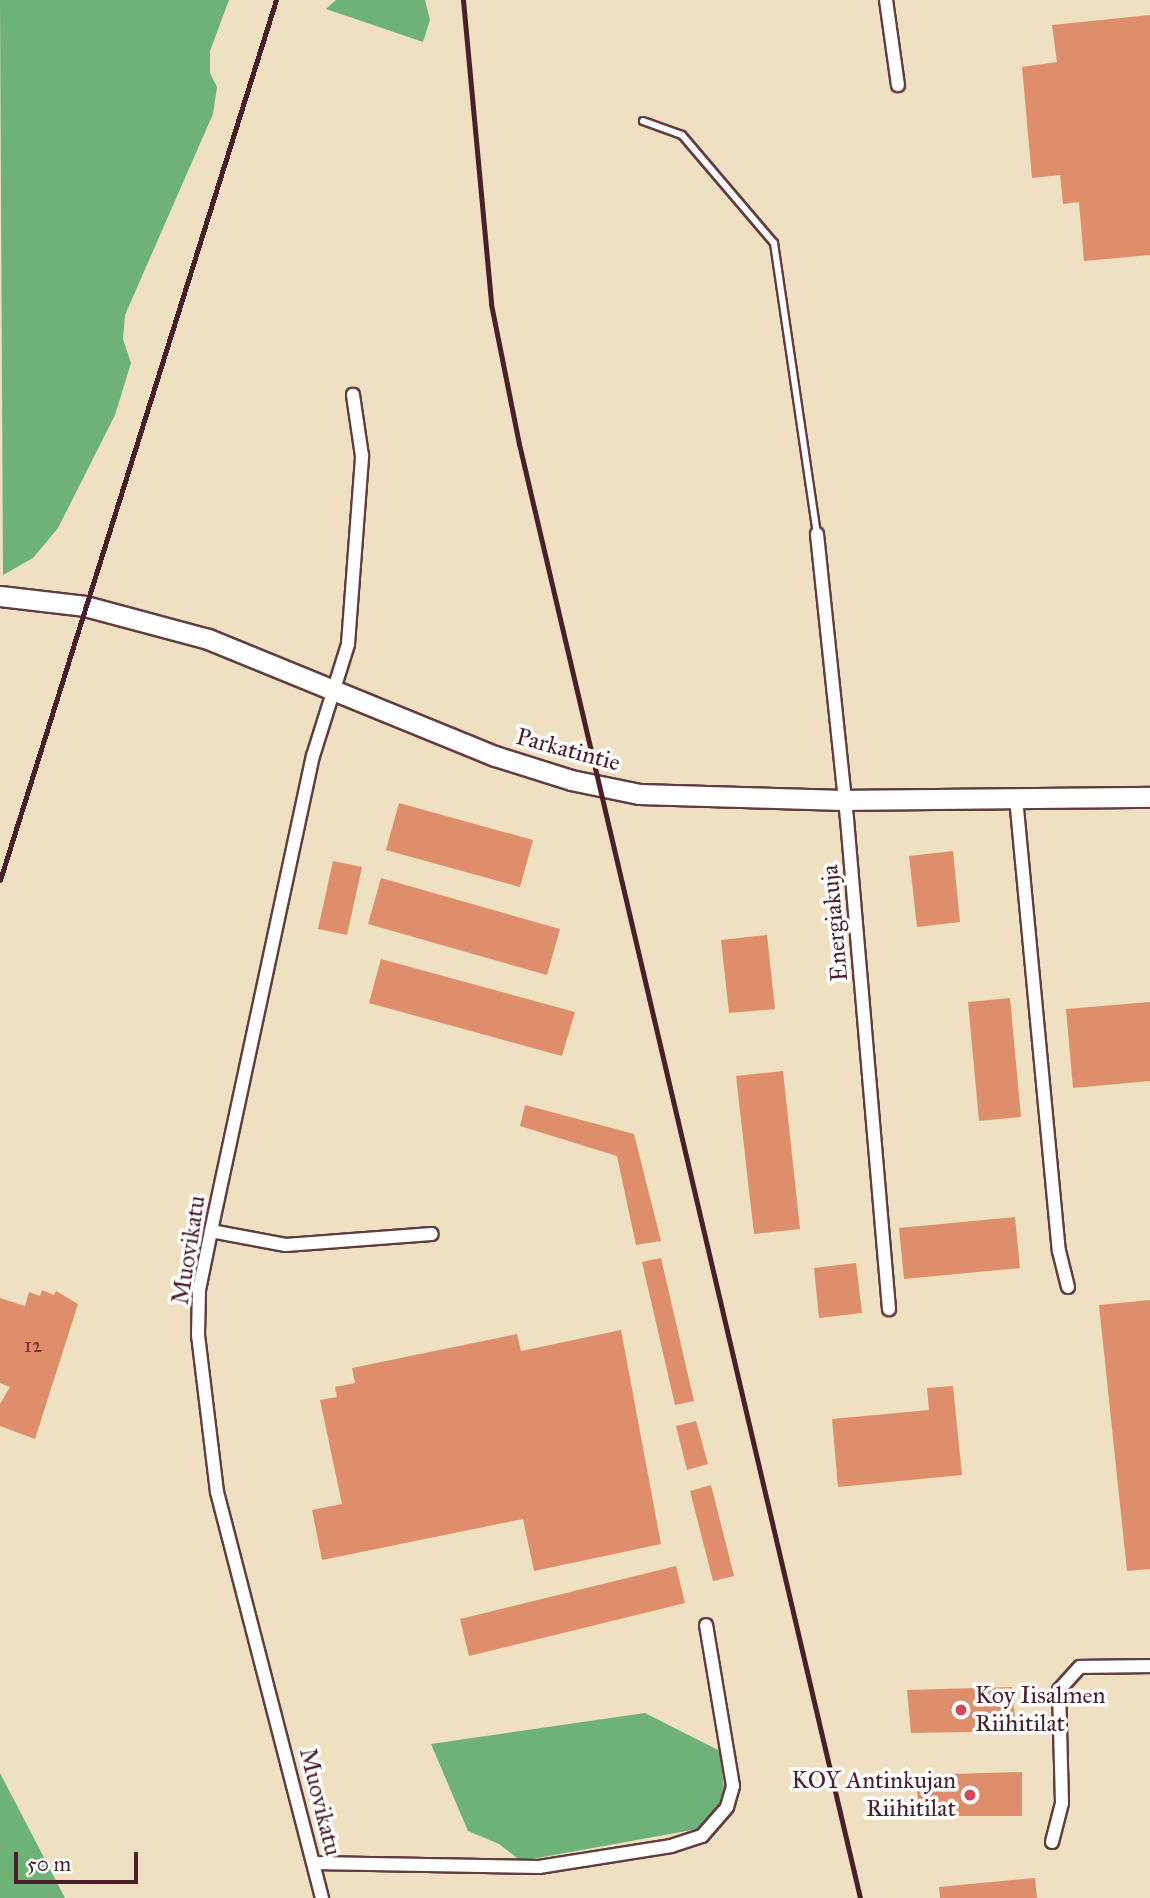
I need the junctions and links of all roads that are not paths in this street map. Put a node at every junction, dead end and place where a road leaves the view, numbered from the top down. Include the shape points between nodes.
1 (886, 0) edge
2 (898, 85) dead end
3 (643, 121) dead end
4 (353, 395) dead end
5 (817, 534) joint
6 (0, 596) edge
7 (334, 691) junction
8 (1150, 797) edge
9 (1016, 798) junction
10 (844, 800) junction
11 (211, 1231) junction
12 (432, 1234) dead end
13 (1068, 1287) dead end
14 (889, 1308) dead end
15 (706, 1625) dead end
16 (1150, 1666) edge
17 (1052, 1842) dead end
18 (314, 1863) junction
19 (322, 1898) edge

1 - 2 street
3 - 5 lane via 682,135 774,243
4 - 7 street, Muovikatu via 362,456 352,615
5 - 10 street, Energiakuja
6 - 7 street, Parkatintie via 85,606 183,632
7 - 10 street, Parkatintie via 495,756 570,780 677,797
7 - 11 street, Muovikatu via 313,756
8 - 9 street, Parkatintie
9 - 10 street, Parkatintie
9 - 13 street via 1059,1251
10 - 14 street, Energiakuja
11 - 12 street via 286,1245
11 - 18 street, Muovikatu via 200,1290 198,1335 217,1492
15 - 18 street via 733,1786 727,1807 702,1836 671,1846 539,1867
16 - 17 street via 1080,1667 1059,1690 1062,1802
18 - 19 street, Muovikatu

